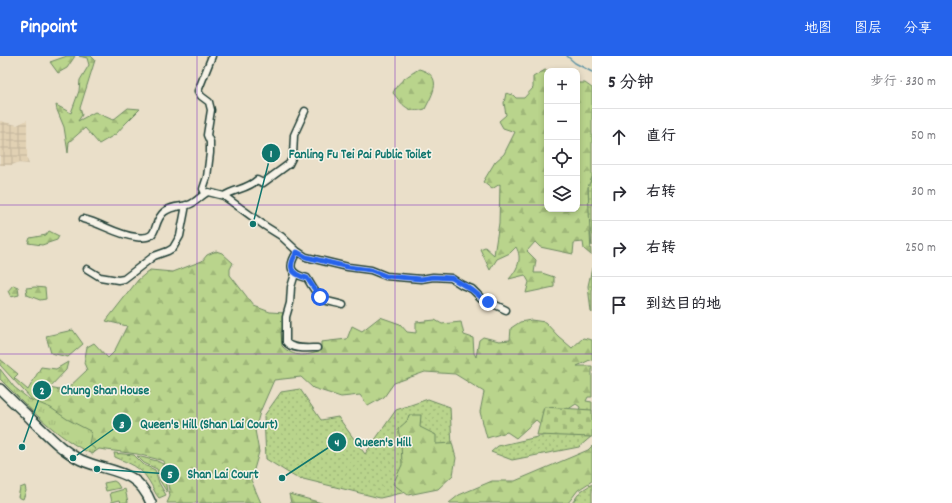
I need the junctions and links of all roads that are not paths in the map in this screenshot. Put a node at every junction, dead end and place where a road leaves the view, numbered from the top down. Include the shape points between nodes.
1 (212, 56) edge
2 (305, 111) dead end
3 (205, 193) junction
4 (224, 196) junction
5 (186, 205) junction
6 (83, 219) dead end
7 (297, 252) junction
8 (87, 269) dead end
9 (295, 274) junction
10 (343, 305) dead end
11 (506, 310) dead end
12 (318, 348) dead end
13 (0, 389) edge
14 (151, 503) edge

1 - 3 street via 198,90 209,102 211,110 207,135 210,153 203,189
2 - 4 street via 294,135 293,156 289,164 263,183 257,180
3 - 4 street
3 - 5 street via 195,202
4 - 7 street via 281,236
5 - 6 street via 164,211 155,232 146,238 126,235
5 - 8 street via 180,236 173,248 154,256 124,279 100,277
7 - 9 street via 292,266
7 - 11 street via 306,257 371,270 386,276 452,278
9 - 10 street via 307,278 323,299
9 - 12 street via 290,288 290,303 286,317 286,342 295,347
13 - 14 street via 65,451 87,462 129,476 138,482

